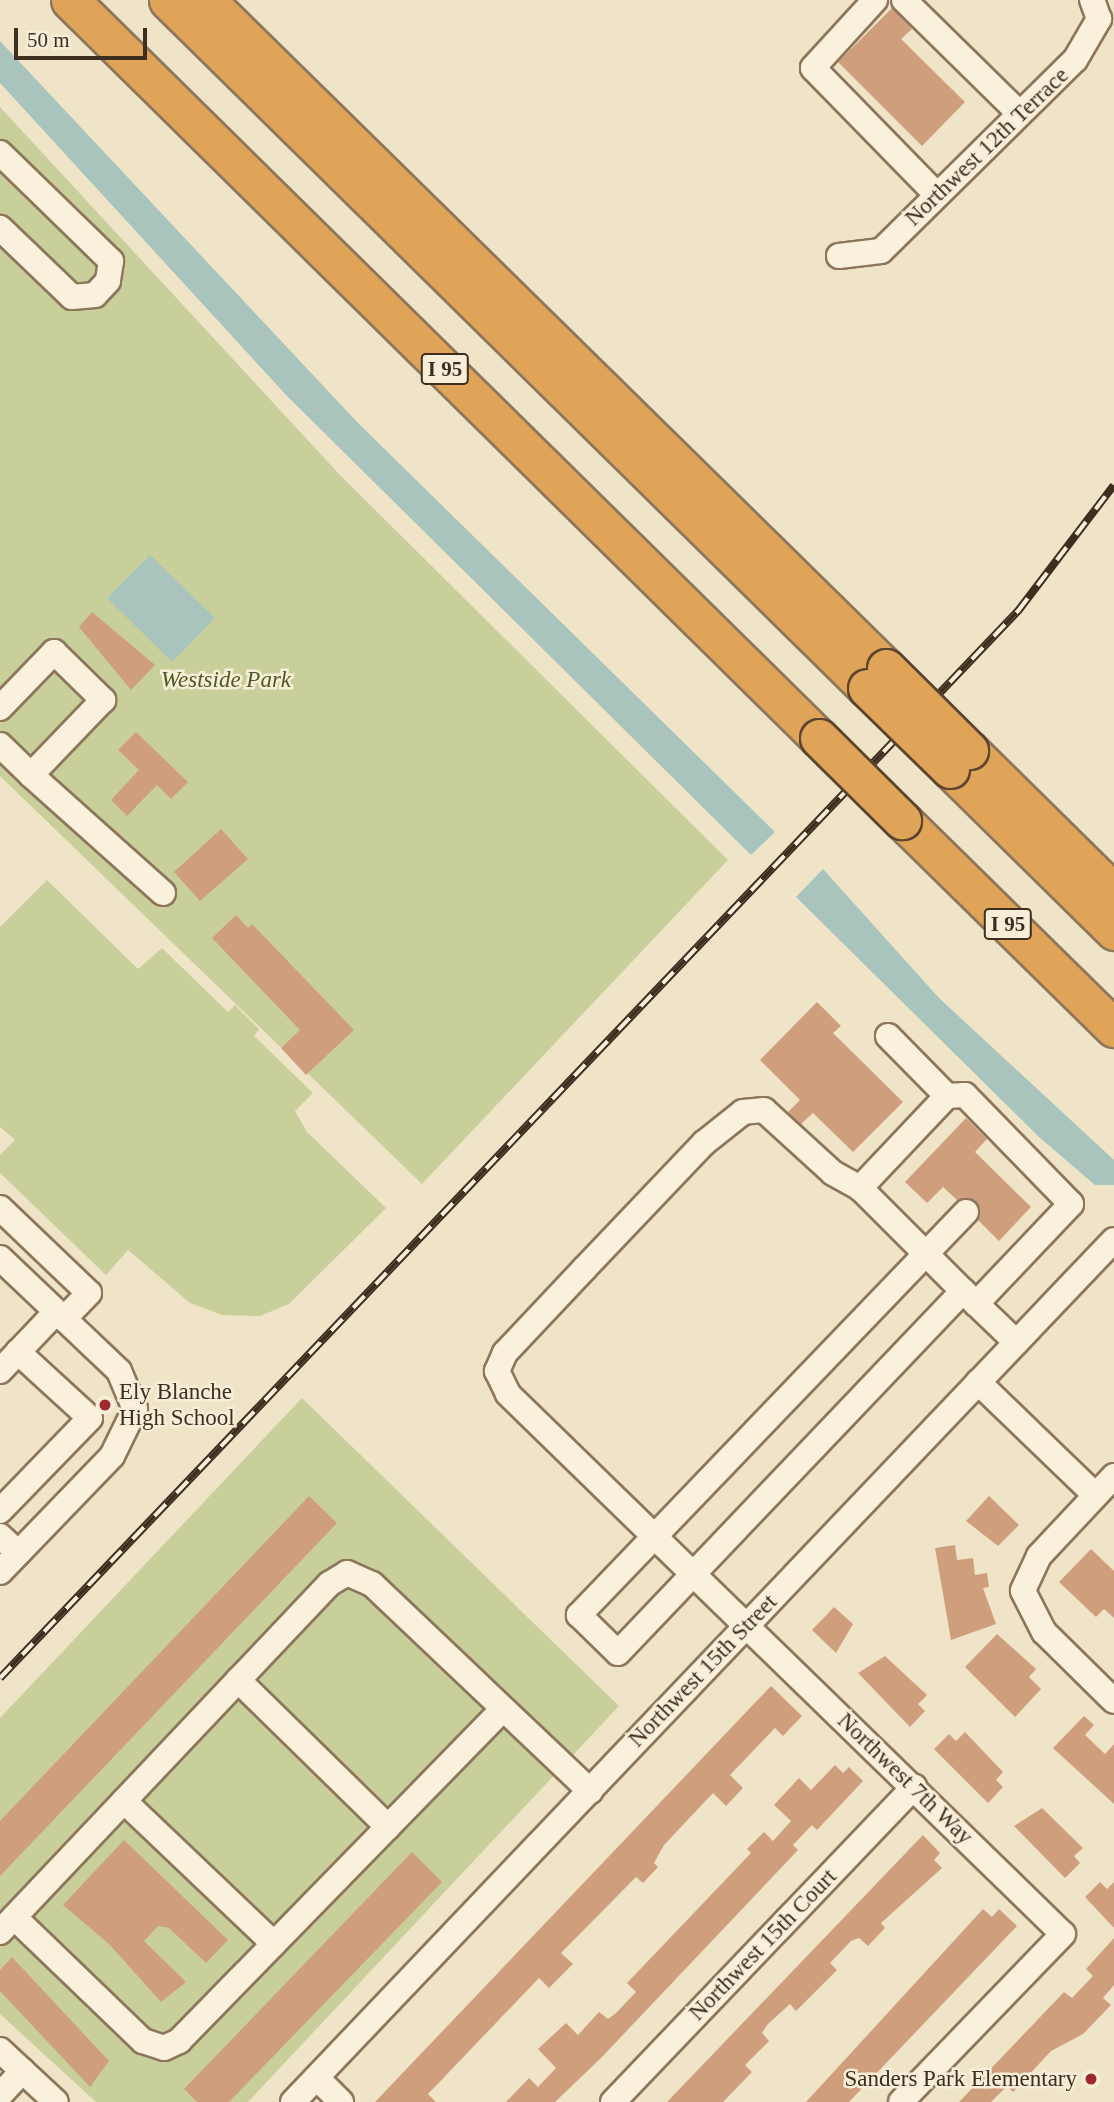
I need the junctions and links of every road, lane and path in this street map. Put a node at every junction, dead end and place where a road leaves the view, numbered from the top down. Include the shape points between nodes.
1 (70, 0) edge
2 (106, 0) edge
3 (169, 0) edge
4 (206, 0) edge
5 (875, 0) edge
6 (904, 0) edge
7 (1093, 0) edge
8 (1018, 112) junction
9 (0, 153) edge
10 (937, 195) junction
11 (0, 228) edge
12 (839, 256) dead end
13 (877, 678) junction
14 (0, 708) edge
15 (828, 728) junction
16 (2, 752) edge
17 (960, 760) junction
18 (31, 775) junction
19 (911, 811) junction
20 (163, 893) dead end
21 (1114, 893) edge
22 (1114, 930) edge
23 (1114, 993) edge
24 (1114, 1028) edge
25 (888, 1036) dead end
26 (947, 1096) junction
27 (860, 1188) junction
28 (0, 1208) edge
29 (967, 1212) dead end
30 (1114, 1240) edge
31 (926, 1254) junction
32 (0, 1258) edge
33 (970, 1298) junction
34 (60, 1315) junction
35 (1016, 1342) junction
36 (18, 1352) junction
37 (0, 1371) edge
38 (978, 1382) junction
39 (1114, 1476) edge
40 (1095, 1495) junction
41 (0, 1511) edge
42 (655, 1534) junction
43 (9, 1544) edge
44 (0, 1572) edge
45 (695, 1572) junction
46 (747, 1625) junction
47 (237, 1681) junction
48 (1114, 1701) edge
49 (503, 1709) junction
50 (914, 1787) junction
51 (590, 1791) junction
52 (124, 1801) junction
53 (388, 1827) junction
54 (7, 1925) edge
55 (274, 1944) junction
56 (0, 2050) edge
57 (22, 2071) junction
58 (317, 2078) junction
59 (0, 2095) edge
60 (56, 2102) edge
61 (293, 2102) edge
62 (341, 2102) edge
63 (613, 2102) edge
64 (901, 2102) edge

1 - 15 highway, I 95
2 - 15 highway
3 - 13 highway
4 - 13 highway
5 - 10 street via 813,68
6 - 8 street
7 - 8 street, Northwest 12th Terrace via 1099,19 1075,60
8 - 10 street, Northwest 12th Terrace
9 - 11 street via 111,261 108,281 95,295 72,297
10 - 12 street, Northwest 12th Terrace via 881,251
13 - 17 highway, bridge
14 - 18 street via 54,652 103,700
15 - 19 highway, I 95, bridge
16 - 18 street
17 - 21 highway
17 - 22 highway
18 - 20 street
19 - 23 highway
19 - 24 highway, I 95
25 - 26 street
26 - 27 street
26 - 33 street via 965,1095 1071,1204
27 - 31 street, Northwest 7th Way
27 - 42 street, Northwest 7th Way via 833,1173 764,1110 743,1112 704,1143 505,1353 498,1371 508,1394
28 - 34 street via 89,1293
29 - 31 street
30 - 35 street, Northwest 15th Street
31 - 33 street, Northwest 7th Way
31 - 42 street
32 - 34 street
33 - 35 street, Northwest 7th Way
33 - 45 street
34 - 36 street
34 - 43 street via 128,1383 133,1419 112,1456
35 - 38 street, Northwest 15th Street
36 - 37 street
36 - 41 street via 90,1418
38 - 40 street
38 - 46 street, Northwest 15th Street
39 - 40 street
40 - 48 street via 1032,1565 1023,1591 1044,1632
42 - 45 street, Northwest 7th Way
42 - 45 street via 579,1615 618,1653
43 - 44 street
45 - 46 street, Northwest 7th Way
46 - 50 street, Northwest 7th Way
46 - 51 street, Northwest 15th Street
47 - 49 street via 347,1573 372,1584
47 - 52 street
47 - 53 street
49 - 51 street
49 - 53 street
50 - 63 street, Northwest 15th Court
50 - 64 street, Northwest 7th Way via 1063,1934
51 - 58 street, Northwest 15th Street
52 - 54 street
52 - 55 street
53 - 55 street
54 - 55 street via 143,2041 164,2049 179,2041
56 - 57 street
57 - 59 street
57 - 60 street
58 - 61 street, Northwest 15th Street
58 - 62 street

